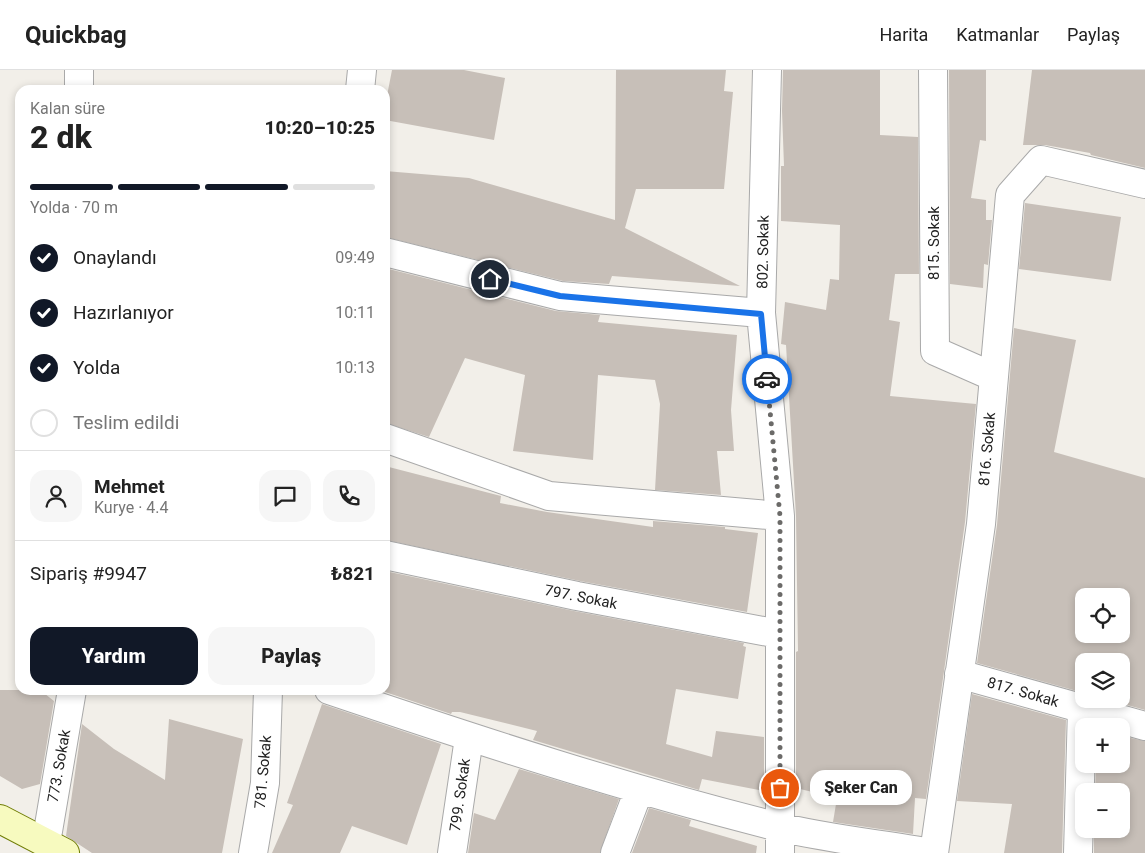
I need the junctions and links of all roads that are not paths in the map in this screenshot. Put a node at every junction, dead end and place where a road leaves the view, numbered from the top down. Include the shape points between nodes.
1 (80, 70) edge
2 (362, 70) edge
3 (766, 70) edge
4 (933, 70) edge
5 (79, 85) edge
6 (360, 85) edge
7 (1145, 184) edge
8 (390, 253) edge
9 (761, 314) junction
10 (994, 377) junction
11 (390, 440) edge
12 (780, 516) junction
13 (390, 556) edge
14 (779, 634) junction
15 (959, 674) junction
16 (71, 695) edge
17 (268, 695) edge
18 (344, 695) edge
19 (1082, 709) junction
20 (1145, 726) edge
21 (469, 738) junction
22 (639, 790) junction
23 (0, 819) edge
24 (781, 840) edge
25 (56, 848) edge
26 (253, 853) edge
27 (452, 853) edge
28 (616, 853) edge
29 (933, 853) edge
30 (1078, 853) edge

1 - 5 street
2 - 6 street
3 - 9 street, 802. Sokak
4 - 10 street, 815. Sokak via 934,351
7 - 10 street, 816. Sokak via 1041,160 1010,195
8 - 9 street via 560,296
9 - 12 street, 802. Sokak
10 - 15 street, 816. Sokak via 980,524
11 - 12 street via 549,496
12 - 14 street, 802. Sokak via 782,586
13 - 14 street, 797. Sokak
14 - 24 street, 802. Sokak
15 - 19 street, 817. Sokak
15 - 29 street, 816. Sokak
16 - 25 street, 773. Sokak
17 - 26 street, 781. Sokak via 265,783
18 - 21 street
19 - 20 street, 817. Sokak
19 - 30 street
21 - 22 street
21 - 27 street, 799. Sokak
22 - 24 street
22 - 28 street
23 - 25 main road
24 - 29 street

